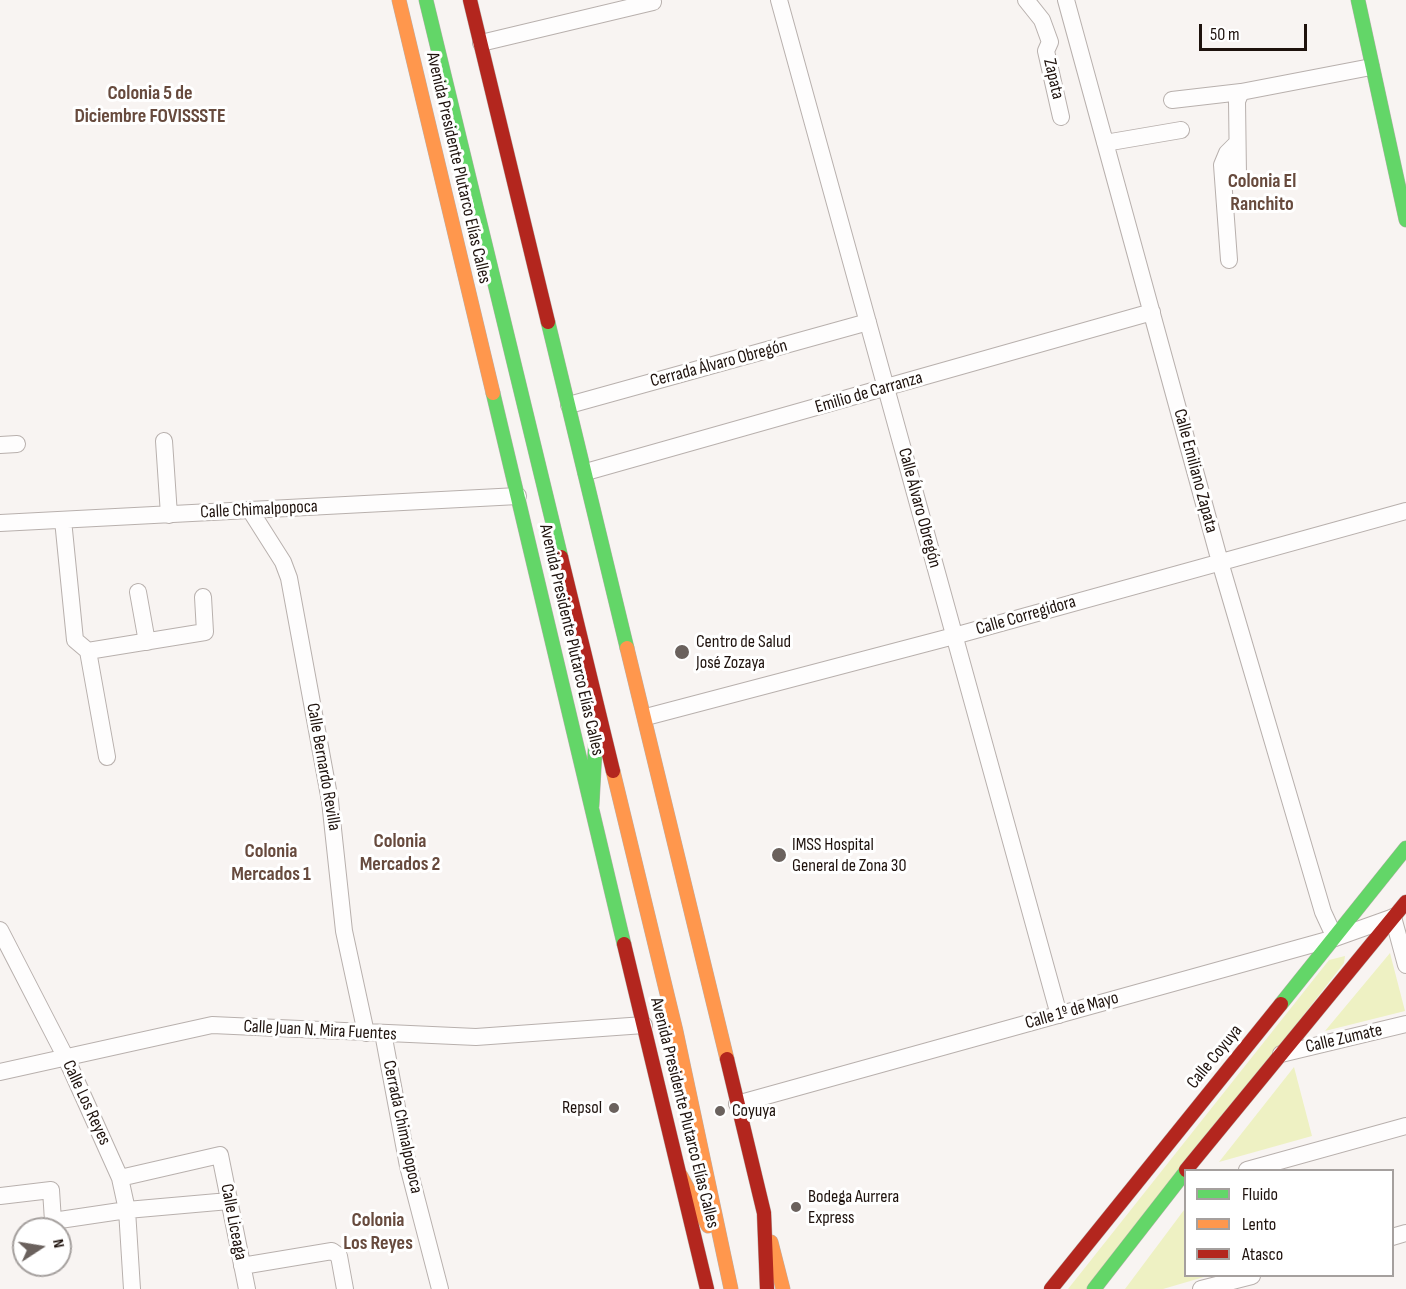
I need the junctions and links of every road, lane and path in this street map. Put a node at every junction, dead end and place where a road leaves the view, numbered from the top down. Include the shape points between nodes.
1 (399, 0) edge
2 (426, 0) edge
3 (470, 0) edge
4 (779, 0) edge
5 (1026, 0) edge
6 (1066, 0) edge
7 (1358, 0) edge
8 (653, 2) dead end
9 (1076, 38) junction
10 (1050, 42) junction
11 (481, 43) junction
12 (1371, 67) junction
13 (1240, 92) junction
14 (1172, 100) dead end
15 (1062, 117) dead end
16 (1181, 130) dead end
17 (1105, 143) junction
18 (1237, 143) junction
19 (1238, 176) dead end
20 (1406, 220) edge
21 (1229, 260) dead end
22 (1152, 312) junction
23 (868, 322) junction
24 (886, 388) junction
25 (569, 405) junction
26 (164, 441) dead end
27 (586, 472) junction
28 (518, 496) junction
29 (250, 510) junction
30 (1406, 511) edge
31 (169, 514) junction
32 (63, 520) junction
33 (0, 524) edge
34 (1220, 562) junction
35 (138, 592) dead end
36 (203, 597) dead end
37 (954, 636) junction
38 (147, 642) junction
39 (88, 651) junction
40 (598, 706) junction
41 (646, 717) junction
42 (107, 757) dead end
43 (592, 806) junction
44 (1406, 848) edge
45 (1406, 902) edge
46 (1400, 916) edge
47 (0, 930) edge
48 (1335, 938) junction
49 (1406, 965) edge
50 (1059, 1015) junction
51 (1406, 1024) edge
52 (644, 1025) junction
53 (366, 1033) junction
54 (383, 1034) junction
55 (1281, 1053) junction
56 (66, 1058) junction
57 (0, 1072) edge
58 (737, 1104) junction
59 (1406, 1126) edge
60 (1187, 1169) edge
61 (1251, 1169) edge
62 (1184, 1173) edge
63 (681, 1176) junction
64 (120, 1178) junction
65 (0, 1196) edge
66 (229, 1201) junction
67 (127, 1210) junction
68 (764, 1213) junction
69 (721, 1249) junction
70 (242, 1266) junction
71 (1244, 1277) edge
72 (1218, 1283) edge
73 (766, 1286) edge
74 (132, 1289) edge
75 (248, 1289) edge
76 (345, 1289) edge
77 (440, 1289) edge
78 (708, 1289) edge
79 (731, 1289) edge
80 (783, 1289) edge
81 (1051, 1289) edge
82 (1094, 1289) edge
83 (1201, 1289) edge

1 - 28 main road, Avenida Presidente Plutarco Elías Calles
2 - 40 main road, Avenida Presidente Plutarco Elías Calles
3 - 11 main road
4 - 23 street, Calle Álvaro Obregón
5 - 10 street via 1038,13
6 - 9 street, Calle Emiliano Zapata
7 - 12 main road
8 - 11 street
9 - 10 street
9 - 17 street, Calle Emiliano Zapata
10 - 15 street, Zapata via 1046,51
11 - 25 main road
12 - 13 street
12 - 20 main road
13 - 14 street
13 - 18 street
16 - 17 street
17 - 22 street, Calle Emiliano Zapata
18 - 19 street
18 - 21 street via 1222,165
22 - 24 street, Emilio de Carranza
22 - 34 street, Calle Emiliano Zapata
23 - 24 street, Calle Álvaro Obregón
23 - 25 street, Cerrada Álvaro Obregón
24 - 27 street, Emilio de Carranza
24 - 37 street, Calle Álvaro Obregón
25 - 27 main road
26 - 31 street
27 - 41 main road
28 - 29 street, Calle Chimalpopoca
28 - 43 main road, Avenida Presidente Plutarco Elías Calles
29 - 31 street, Calle Chimalpopoca
29 - 53 street, Calle Bernardo Revilla via 284,562 289,578 331,810 344,931
30 - 34 street, Calle Corregidora
31 - 32 street, Calle Chimalpopoca
32 - 33 street, Calle Chimalpopoca
32 - 39 street via 75,640
34 - 37 street, Calle Corregidora
34 - 48 street, Calle Emiliano Zapata via 1323,912
35 - 38 street
36 - 38 street via 205,632
37 - 41 street, Calle Corregidora
37 - 50 street, Calle Álvaro Obregón
38 - 39 street
39 - 42 street
40 - 43 main road
40 - 69 main road, Avenida Presidente Plutarco Elías Calles via 676,1031
41 - 58 main road
43 - 52 main road, Avenida Presidente Plutarco Elías Calles
44 - 48 main road, Calle Coyuya
45 - 46 main road
46 - 48 street, Calle 1º de Mayo
46 - 49 street
46 - 55 main road
47 - 56 street, Calle Los Reyes
48 - 50 street, Calle 1º de Mayo
48 - 81 main road, Calle Coyuya
50 - 58 street, Calle 1º de Mayo
51 - 55 street, Calle Zumate
52 - 54 street, Calle Juan N. Mira Fuentes via 516,1036
52 - 63 main road, Avenida Presidente Plutarco Elías Calles
53 - 54 street, Calle Juan N. Mira Fuentes
53 - 56 street, Calle Juan N. Mira Fuentes via 212,1026
54 - 77 street, Cerrada Chimalpopoca via 408,1166
55 - 60 main road
56 - 57 street, Calle Juan N. Mira Fuentes
56 - 64 street, Calle Los Reyes
58 - 68 main road
59 - 61 street
62 - 82 main road
63 - 69 main road
63 - 78 main road, Avenida Presidente Plutarco Elías Calles
64 - 66 street, Calle Liceaga via 220,1155
64 - 67 street, Calle Los Reyes
65 - 67 street via 51,1190 53,1221
66 - 67 street
66 - 70 street, Calle Liceaga
67 - 74 street, Calle Los Reyes
68 - 73 main road
68 - 80 main road
69 - 79 main road, Avenida Presidente Plutarco Elías Calles
70 - 75 street, Calle Liceaga
70 - 76 street via 332,1251 339,1256
71 - 72 street
72 - 83 street

